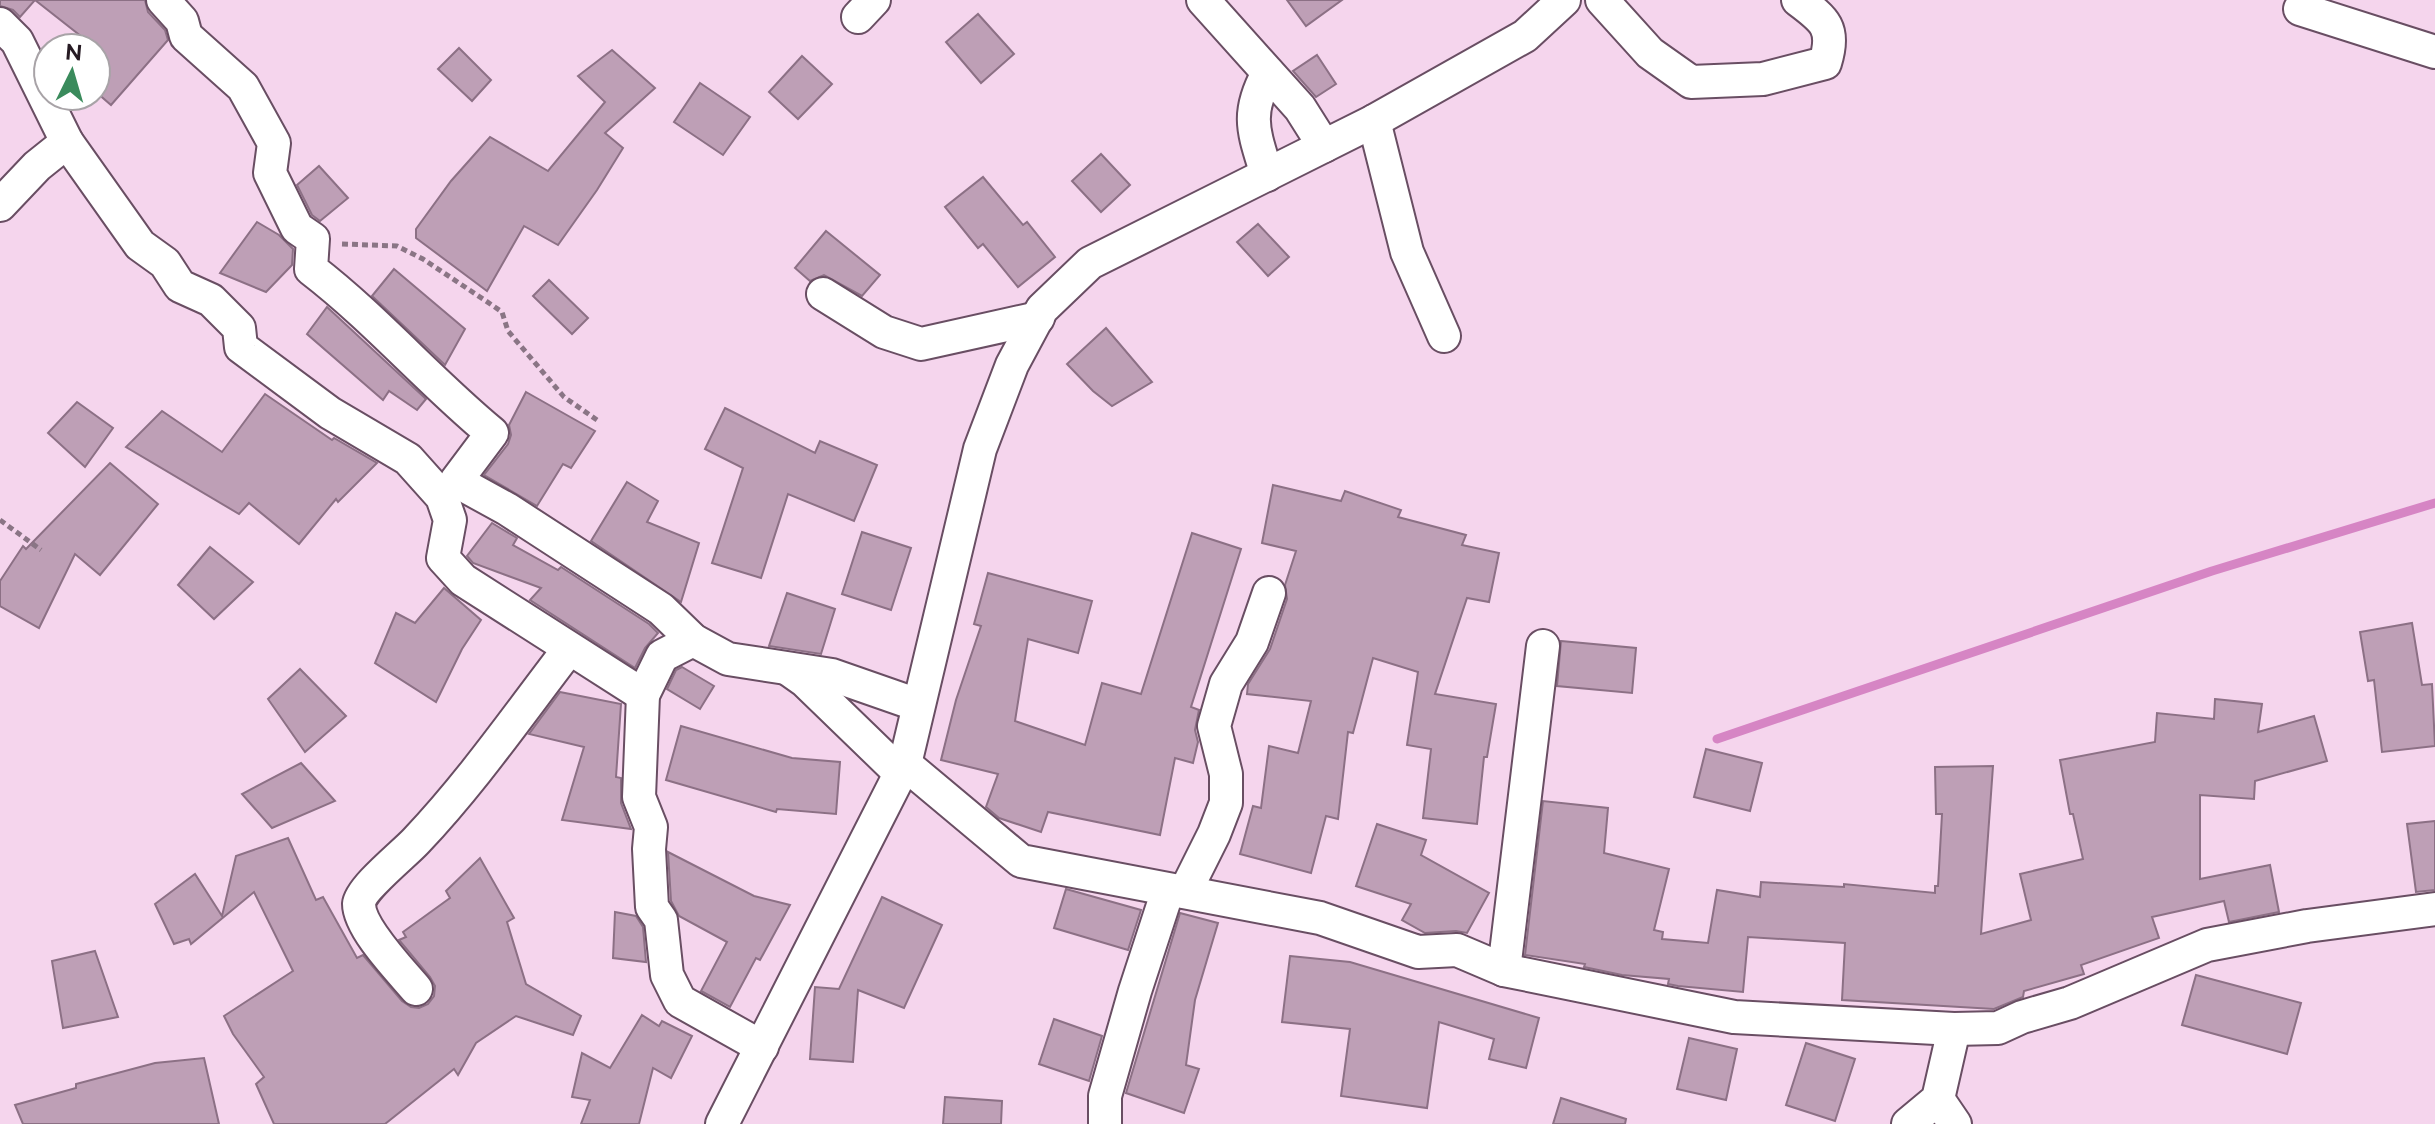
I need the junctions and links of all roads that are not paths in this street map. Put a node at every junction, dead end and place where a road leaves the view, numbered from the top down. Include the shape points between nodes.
1 (163, 0) edge
2 (1203, 0) edge
3 (1564, 0) edge
4 (1602, 0) edge
5 (1798, 0) edge
6 (2300, 9) dead end
7 (0, 24) edge
8 (2435, 52) edge
9 (1268, 73) junction
10 (1374, 121) junction
11 (67, 142) junction
12 (1324, 146) junction
13 (1267, 175) junction
14 (0, 205) edge
15 (823, 294) dead end
16 (1038, 318) junction
17 (1444, 336) dead end
18 (1269, 593) dead end
19 (693, 640) junction
20 (1543, 646) dead end
21 (569, 649) junction
22 (781, 665) junction
23 (643, 695) junction
24 (918, 705) junction
25 (902, 768) junction
26 (1177, 891) junction
27 (2435, 909) edge
28 (1504, 970) junction
29 (416, 989) dead end
30 (1954, 1029) junction
31 (762, 1047) junction
32 (1946, 1111) edge
33 (722, 1124) edge
34 (1105, 1124) edge
35 (1908, 1124) edge

1 - 19 street via 182,21 186,36 243,87 274,143 270,173 297,228 313,239 311,269 353,301 492,433 456,481 661,609
2 - 9 street
3 - 10 street via 1525,36
4 - 5 street via 1650,53 1691,82 1763,79 1825,63 1831,44 1825,20
6 - 8 street
7 - 11 street via 17,41
9 - 12 street via 1300,108
9 - 13 street via 1257,93 1252,128
10 - 12 street
10 - 17 street via 1407,252
11 - 14 street
11 - 21 street via 140,245 165,263 180,286 211,300 239,328 241,347 330,413 408,459 442,497 450,520 443,558 463,580
12 - 13 street
13 - 16 street via 1090,263
15 - 16 street via 884,332 921,344
16 - 24 street via 1012,365 980,449
18 - 26 street via 1252,642 1226,684 1214,726 1226,774 1226,803 1214,834
19 - 22 street via 728,659
19 - 23 street via 662,656
20 - 28 street
21 - 23 street
21 - 29 street via 437,819 359,901 361,920
22 - 24 street via 832,675
22 - 25 street
23 - 31 street via 639,797 651,827 652,907 661,920 667,975 680,1001
24 - 25 street
25 - 26 street via 1021,861
25 - 31 street
26 - 28 street via 1320,918 1418,952 1457,950
26 - 34 street via 1135,991 1105,1096
27 - 30 street via 2207,945 1998,1028
28 - 30 street via 1734,1017
30 - 32 street
31 - 33 street
32 - 35 street

